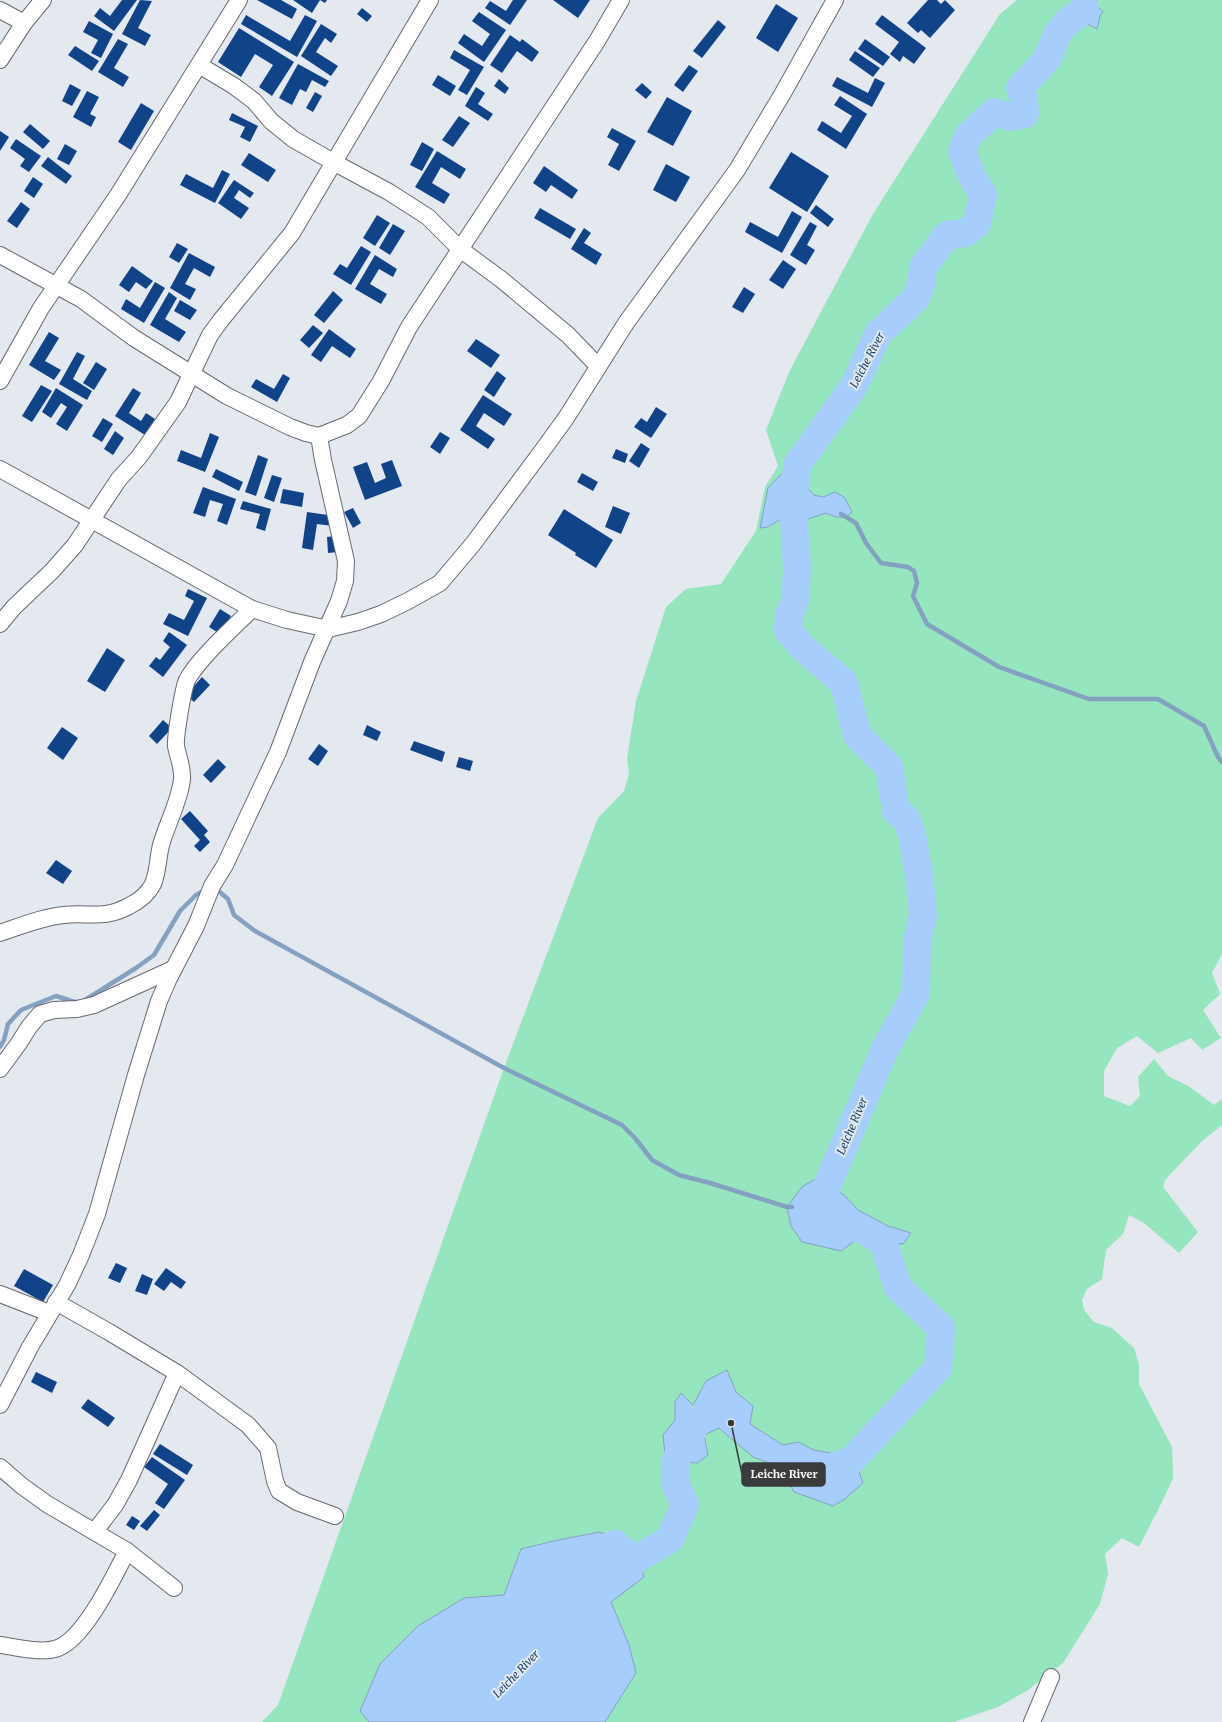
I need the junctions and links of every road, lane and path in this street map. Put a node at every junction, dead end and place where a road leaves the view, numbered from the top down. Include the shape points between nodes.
1 (43, 0) edge
2 (239, 0) edge
3 (430, 0) edge
4 (621, 0) edge
5 (835, 0) edge
6 (0, 10) edge
7 (24, 23) junction
8 (0, 60) edge
9 (199, 64) junction
10 (334, 163) junction
11 (460, 249) junction
12 (0, 255) edge
13 (56, 284) junction
14 (598, 366) junction
15 (192, 374) junction
16 (0, 381) edge
17 (319, 436) junction
18 (0, 469) edge
19 (92, 520) junction
20 (252, 609) junction
21 (0, 624) edge
22 (328, 629) junction
23 (0, 933) edge
24 (174, 969) junction
25 (0, 1069) edge
26 (0, 1294) edge
27 (53, 1308) junction
28 (177, 1373) junction
29 (0, 1405) edge
30 (0, 1467) edge
31 (335, 1516) dead end
32 (95, 1531) junction
33 (127, 1551) junction
34 (174, 1588) dead end
35 (0, 1645) edge
36 (1051, 1677) dead end
37 (1032, 1722) edge

1 - 7 street
2 - 9 street
3 - 10 street
4 - 11 street via 597,42
5 - 14 street via 737,170 661,273
6 - 7 street
7 - 8 street
9 - 10 street via 254,101 271,121 293,139
9 - 13 street via 118,195
10 - 11 street via 389,192 428,217
10 - 15 street via 292,233 220,320
11 - 14 street via 568,335
11 - 17 street via 410,327 359,416 347,425
12 - 13 street
13 - 15 street
13 - 16 street
14 - 22 street via 566,418 519,484 440,583 380,614
15 - 17 street via 263,414 306,434
15 - 19 street via 178,402 139,457 119,479
17 - 22 street via 322,460 346,561 340,601
18 - 19 street
19 - 20 street
19 - 21 street via 64,557
20 - 22 street
20 - 23 street via 194,669 186,682 176,739 182,778 180,790 164,834 153,884 143,897 129,906 106,914 47,918
22 - 24 street via 312,662 278,752
24 - 25 street via 94,1005 40,1014
24 - 27 street via 148,1032 97,1214 67,1285
26 - 27 street
27 - 28 street via 110,1332
27 - 29 street
28 - 31 street via 248,1425 263,1440 268,1448 279,1490 297,1502
28 - 32 street via 129,1480 115,1505
30 - 32 street via 47,1504
32 - 33 street
33 - 34 street
33 - 35 street via 109,1587 75,1636 67,1643 50,1650
36 - 37 street

